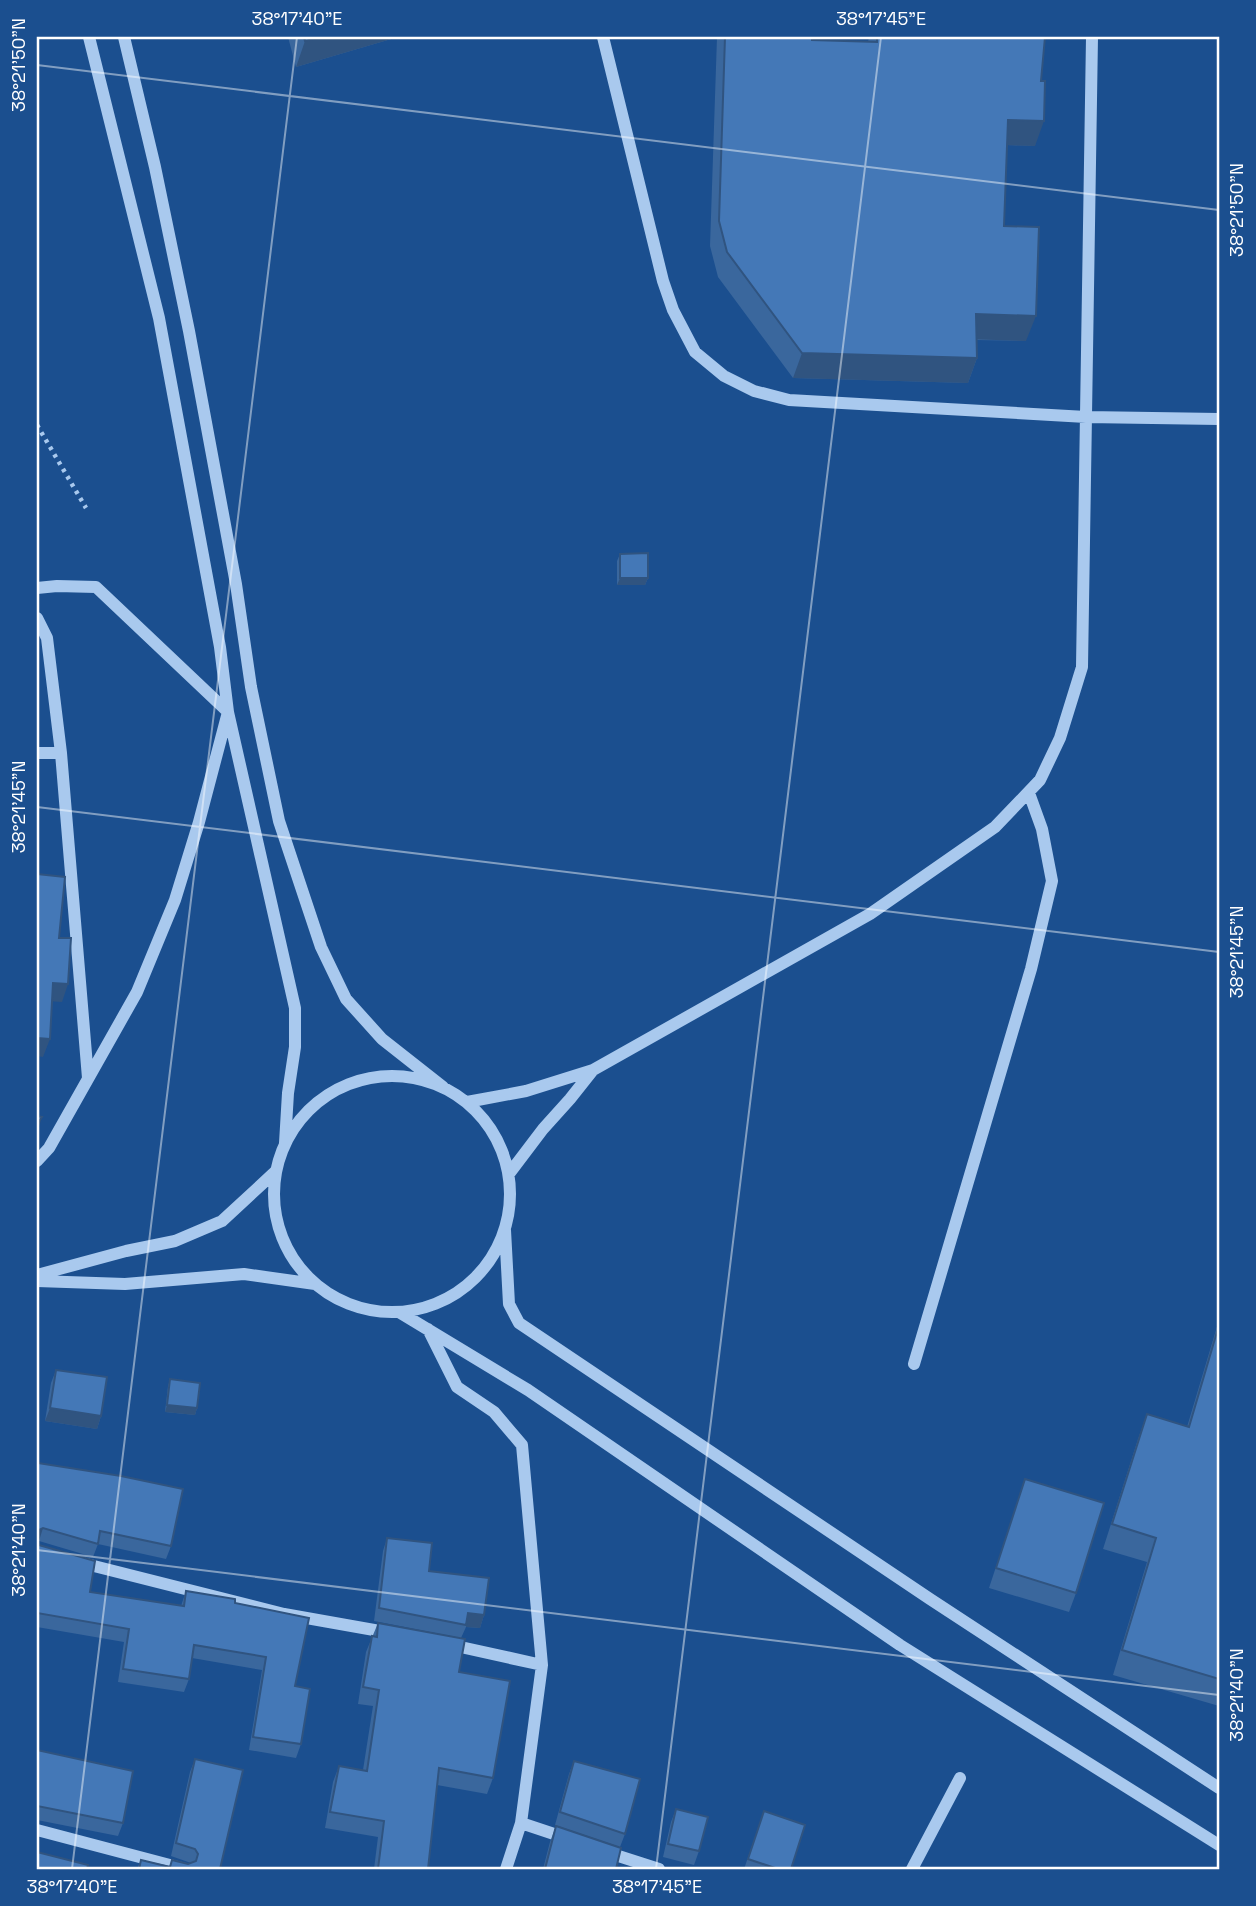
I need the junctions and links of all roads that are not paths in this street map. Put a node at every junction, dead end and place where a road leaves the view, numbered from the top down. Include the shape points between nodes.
1 (89, 37) edge
2 (124, 37) edge
3 (603, 37) edge
4 (1092, 37) edge
5 (1086, 417) junction
6 (1219, 419) edge
7 (37, 588) edge
8 (37, 618) edge
9 (228, 712) junction
10 (37, 753) edge
11 (61, 753) junction
12 (1029, 793) junction
13 (593, 1070) junction
14 (88, 1078) junction
15 (443, 1087) junction
16 (467, 1102) junction
17 (285, 1143) junction
18 (37, 1161) edge
19 (275, 1172) junction
20 (509, 1174) junction
21 (505, 1230) junction
22 (37, 1275) edge
23 (37, 1281) edge
24 (315, 1284) junction
25 (399, 1311) junction
26 (428, 1329) junction
27 (914, 1364) dead end
28 (60, 1557) edge
29 (402, 1635) edge
30 (441, 1643) edge
31 (542, 1665) junction
32 (960, 1778) dead end
33 (1219, 1787) edge
34 (521, 1823) junction
35 (37, 1830) edge
36 (1219, 1845) edge
37 (185, 1869) edge
38 (506, 1869) edge
39 (659, 1869) edge
40 (912, 1869) edge

1 - 9 street via 159,318
2 - 15 street via 189,331 279,821 321,947 346,999 382,1039
3 - 5 street via 673,310 695,352 724,376 754,391 789,400
4 - 5 street
5 - 6 street
5 - 12 street via 1082,667 1060,738
7 - 9 street via 96,587
8 - 11 street via 47,638
9 - 14 street via 176,900 137,992
9 - 17 street via 295,1009
10 - 11 street
11 - 14 street
12 - 13 street via 995,827 870,914
12 - 27 street via 1052,881 1031,969
13 - 16 street via 526,1091
13 - 20 street
14 - 18 street
15 - 16 street
15 - 17 street via 414,1077 383,1076 353,1082 325,1096 302,1117
16 - 20 street via 487,1122
17 - 19 street
19 - 22 street via 222,1221 175,1241
19 - 24 street via 274,1203 281,1233 295,1261
20 - 21 street
21 - 25 street via 493,1256 453,1295
21 - 33 street via 509,1304 519,1323
23 - 24 street via 125,1284 244,1274
24 - 25 street via 341,1300 371,1310
25 - 26 street
26 - 31 street via 457,1387 494,1412 522,1445
26 - 36 street via 528,1390 900,1644
28 - 29 street via 284,1614
30 - 31 street
31 - 34 street
32 - 40 street
34 - 38 street
34 - 39 street
35 - 37 street

